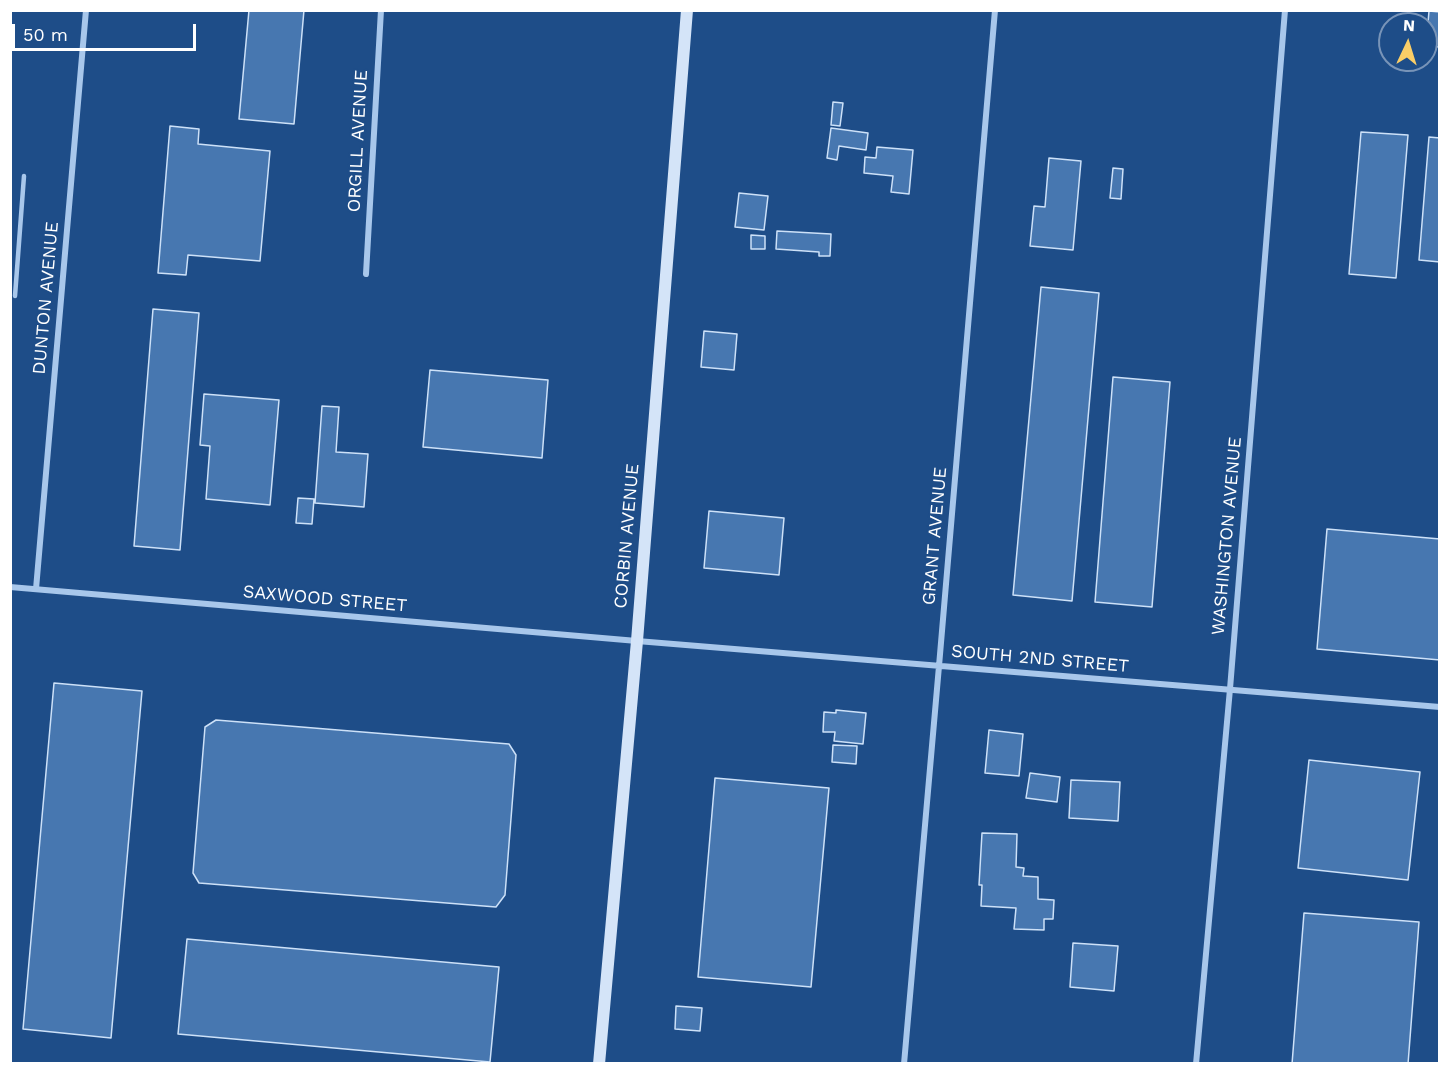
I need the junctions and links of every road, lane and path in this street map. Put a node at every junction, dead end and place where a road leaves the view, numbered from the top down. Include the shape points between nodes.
1 (86, 10) edge
2 (381, 10) edge
3 (687, 10) edge
4 (994, 10) edge
5 (1285, 10) edge
6 (24, 176) dead end
7 (366, 274) dead end
8 (15, 296) dead end
9 (10, 587) edge
10 (36, 589) junction
11 (637, 641) junction
12 (939, 666) junction
13 (1230, 690) junction
14 (1440, 707) edge
15 (599, 1064) edge
16 (904, 1064) edge
17 (1196, 1064) edge

1 - 10 street, DUNTON AVENUE
2 - 7 street, ORGILL AVENUE
3 - 11 street, CORBIN AVENUE
4 - 12 street, GRANT AVENUE
5 - 13 street, WASHINGTON AVENUE
6 - 8 lane
9 - 10 street, SAXWOOD STREET
10 - 11 street, SAXWOOD STREET
11 - 12 street, SOUTH 2ND STREET
11 - 15 street, CORBIN AVENUE
12 - 13 street, SOUTH 2ND STREET
12 - 16 street, GRANT AVENUE
13 - 14 street, SOUTH 2ND STREET
13 - 17 street, WASHINGTON AVENUE

